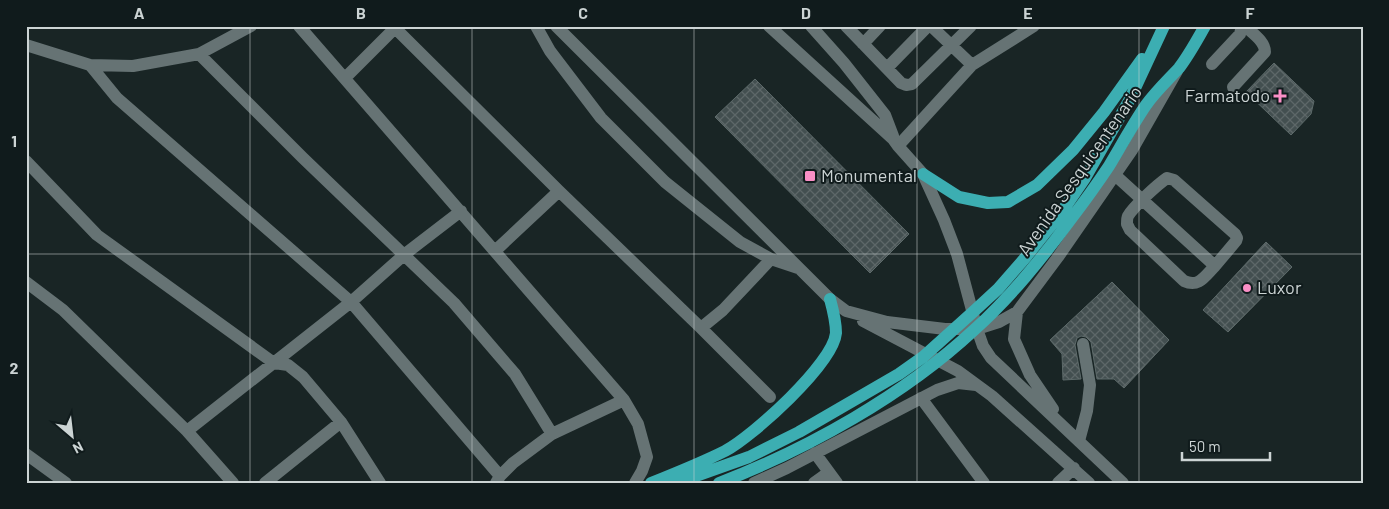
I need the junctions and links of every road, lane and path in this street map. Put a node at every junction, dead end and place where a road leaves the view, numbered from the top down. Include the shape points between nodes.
1 (251, 26) edge
2 (299, 26) edge
3 (536, 26) edge
4 (556, 26) edge
5 (769, 26) edge
6 (811, 26) edge
7 (846, 26) edge
8 (880, 26) edge
9 (930, 26) edge
10 (970, 26) edge
11 (1034, 26) edge
12 (1205, 26) edge
13 (1244, 26) edge
14 (396, 27) edge
15 (1162, 30) edge
16 (863, 44) junction
17 (26, 45) edge
18 (951, 46) junction
19 (199, 54) junction
20 (1212, 64) dead end
21 (90, 65) junction
22 (972, 65) junction
23 (1180, 66) junction
24 (887, 68) junction
25 (345, 78) junction
26 (1232, 87) dead end
27 (896, 142) junction
28 (26, 161) edge
29 (923, 174) junction
30 (1115, 175) junction
31 (559, 191) junction
32 (1143, 200) junction
33 (461, 210) junction
34 (495, 251) junction
35 (405, 254) junction
36 (771, 259) junction
37 (1215, 266) junction
38 (800, 268) junction
39 (26, 282) edge
40 (830, 299) junction
41 (351, 302) junction
42 (846, 311) junction
43 (1017, 312) junction
44 (701, 328) junction
45 (977, 329) junction
46 (1083, 344) dead end
47 (274, 363) junction
48 (978, 386) junction
49 (770, 397) dead end
50 (921, 398) junction
51 (624, 400) junction
52 (341, 422) junction
53 (1066, 428) junction
54 (187, 431) junction
55 (552, 434) junction
56 (1079, 440) junction
57 (814, 453) junction
58 (26, 454) edge
59 (1074, 468) junction
60 (828, 473) junction
61 (498, 479) edge
62 (66, 483) edge
63 (233, 483) edge
64 (265, 483) edge
65 (380, 483) edge
66 (636, 483) edge
67 (651, 483) edge
68 (676, 483) edge
69 (719, 483) edge
70 (754, 483) edge
71 (814, 483) edge
72 (837, 483) edge
73 (984, 483) edge
74 (1058, 483) edge
75 (1089, 483) edge
76 (1123, 483) edge

1 - 19 street
2 - 25 street
3 - 36 street via 550,51 601,118 636,154 665,182 740,242
4 - 38 street
5 - 27 street
6 - 27 street via 885,115
7 - 16 street
8 - 16 street
9 - 18 street
9 - 24 street
10 - 18 street
11 - 22 street
12 - 23 main road, Avenida Sesquicentenario
13 - 20 street
13 - 26 street via 1261,41 1265,52
14 - 25 street
14 - 31 street
15 - 29 main road via 1104,112 1073,150 1037,185 1008,202 988,203 959,197
15 - 68 main road, Avenida Sesquicentenario via 1130,99 1086,178 998,289 923,357 899,374 749,457
16 - 24 street
17 - 21 street
18 - 22 street
18 - 24 street via 912,84 901,83
19 - 21 street via 133,66
19 - 35 street
21 - 41 street via 117,98
22 - 27 street
23 - 30 street via 1142,135
23 - 69 main road, Avenida Sesquicentenario via 1147,104 1107,169 1047,251 969,335 910,383 858,414 807,444
25 - 33 street
27 - 29 street
28 - 47 street via 97,235
29 - 45 street via 957,254
30 - 32 street
30 - 43 street
31 - 34 street
31 - 44 street
32 - 37 street
32 - 37 street via 1128,217 1130,230 1184,282 1197,283
32 - 37 street via 1167,178 1174,180 1235,234 1236,241
33 - 34 street
33 - 35 street
34 - 51 street
35 - 41 street
35 - 55 street via 454,303 515,374
36 - 38 street
36 - 44 street via 723,310
38 - 40 street
39 - 54 street via 62,310
40 - 42 street
40 - 67 main road via 836,334 829,351 805,382 754,432 726,450
41 - 47 street
41 - 61 street
42 - 45 street via 896,323
42 - 48 street via 958,371
43 - 45 street via 1000,322
43 - 53 street via 1014,339 1030,375
44 - 49 street
45 - 53 street via 991,358
46 - 56 street via 1090,385
47 - 52 street via 288,364 303,377
47 - 54 street
48 - 50 street via 958,383
48 - 59 street
50 - 57 street
50 - 73 street
51 - 55 street
51 - 66 street via 638,424 647,457
52 - 64 street
52 - 65 street
53 - 56 street
54 - 63 street
55 - 61 street via 513,463
56 - 76 street
57 - 60 street
57 - 70 street
58 - 62 street
59 - 74 street
59 - 75 street
60 - 71 street
60 - 72 street

